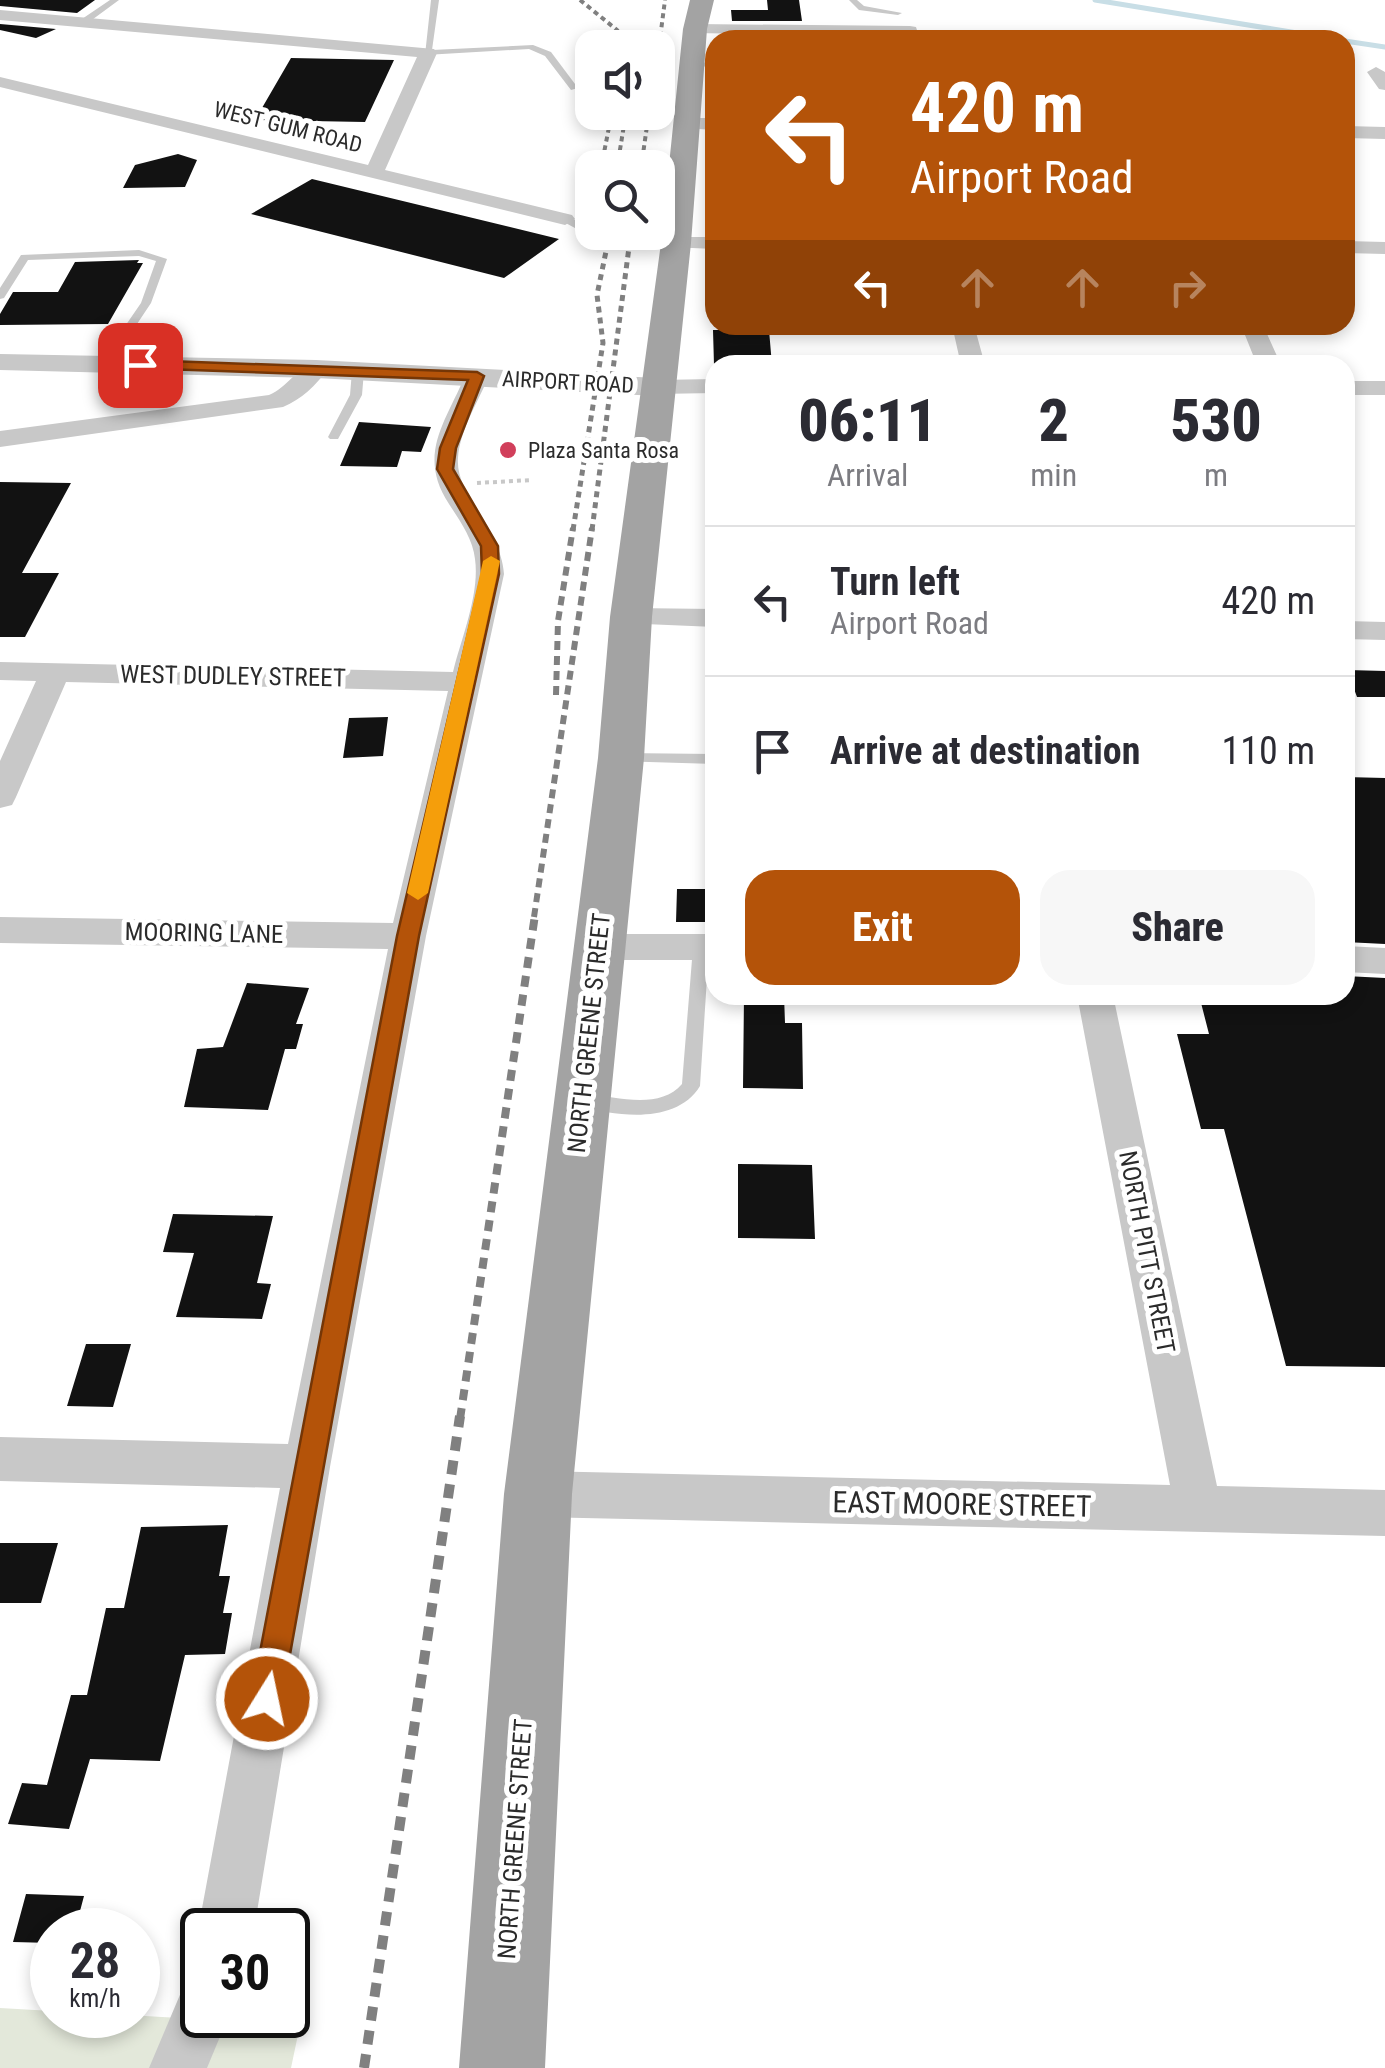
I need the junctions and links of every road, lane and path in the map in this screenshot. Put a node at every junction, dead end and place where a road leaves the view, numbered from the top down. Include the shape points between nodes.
1 (115, 0) edge
2 (435, 0) edge
3 (853, 0) edge
4 (899, 0) edge
5 (698, 14) edge
6 (898, 14) junction
7 (0, 15) edge
8 (82, 23) junction
9 (860, 30) edge
10 (908, 30) edge
11 (428, 54) junction
12 (704, 64) edge
13 (0, 82) edge
14 (574, 88) dead end
15 (702, 124) edge
16 (1355, 132) edge
17 (1385, 133) edge
18 (374, 174) junction
19 (565, 220) joint
20 (575, 225) edge
21 (676, 243) junction
22 (705, 243) edge
23 (1355, 248) edge
24 (1385, 248) edge
25 (0, 296) edge
26 (0, 362) edge
27 (105, 364) junction
28 (316, 369) junction
29 (358, 371) junction
30 (477, 376) junction
31 (686, 387) edge
32 (1355, 388) edge
33 (1385, 388) edge
34 (334, 437) dead end
35 (0, 438) edge
36 (447, 474) junction
37 (532, 480) dead end
38 (631, 617) junction
39 (705, 618) edge
40 (1355, 630) edge
41 (1385, 631) edge
42 (0, 672) edge
43 (55, 672) junction
44 (467, 682) junction
45 (621, 758) junction
46 (705, 759) edge
47 (0, 797) edge
48 (0, 930) edge
49 (408, 936) junction
50 (598, 947) junction
51 (705, 947) edge
52 (1355, 960) edge
53 (1385, 961) edge
54 (705, 972) edge
55 (1097, 1005) edge
56 (581, 1101) junction
57 (0, 1459) edge
58 (307, 1468) junction
59 (538, 1494) junction
60 (1198, 1509) junction
61 (1385, 1514) edge
62 (230, 1908) edge
63 (190, 2038) edge
64 (178, 2068) edge
65 (502, 2068) edge

1 - 8 lane
2 - 11 lane
3 - 6 lane
4 - 6 lane
5 - 9 street
5 - 12 main road, NORTH GREENE STREET
6 - 10 lane
7 - 8 street
8 - 11 street
11 - 14 lane via 530,47 548,54
11 - 18 street
12 - 15 main road, NORTH GREENE STREET
13 - 18 street, WEST GUM ROAD
15 - 21 main road, NORTH GREENE STREET
16 - 17 street
18 - 19 street, WEST GUM ROAD
19 - 20 lane
21 - 22 street
21 - 31 main road, NORTH GREENE STREET
23 - 24 street
25 - 27 lane via 19,258 138,253 162,259 146,303
26 - 27 street, AIRPORT ROAD
27 - 28 street, AIRPORT ROAD
28 - 29 street, AIRPORT ROAD
28 - 35 street via 274,402
29 - 30 street, AIRPORT ROAD
29 - 34 lane via 356,396
30 - 31 street, AIRPORT ROAD
30 - 36 street via 445,457
31 - 38 main road, NORTH GREENE STREET
32 - 33 street
36 - 37 path via 483,484
36 - 44 street via 492,559
38 - 39 street
38 - 45 main road, NORTH GREENE STREET
40 - 41 street
42 - 43 street, WEST DUDLEY STREET
43 - 44 street, WEST DUDLEY STREET
43 - 47 street
44 - 49 street
45 - 46 lane
45 - 50 main road, NORTH GREENE STREET
48 - 49 street, MOORING LANE
49 - 58 street
50 - 51 street
50 - 56 main road, NORTH GREENE STREET
52 - 53 street
54 - 56 lane via 685,1097 659,1106
55 - 60 street, NORTH PITT STREET
56 - 59 main road, NORTH GREENE STREET
57 - 58 street
58 - 62 street
59 - 60 street, EAST MOORE STREET
59 - 65 main road, NORTH GREENE STREET
60 - 61 street, EAST MOORE STREET
63 - 64 street

